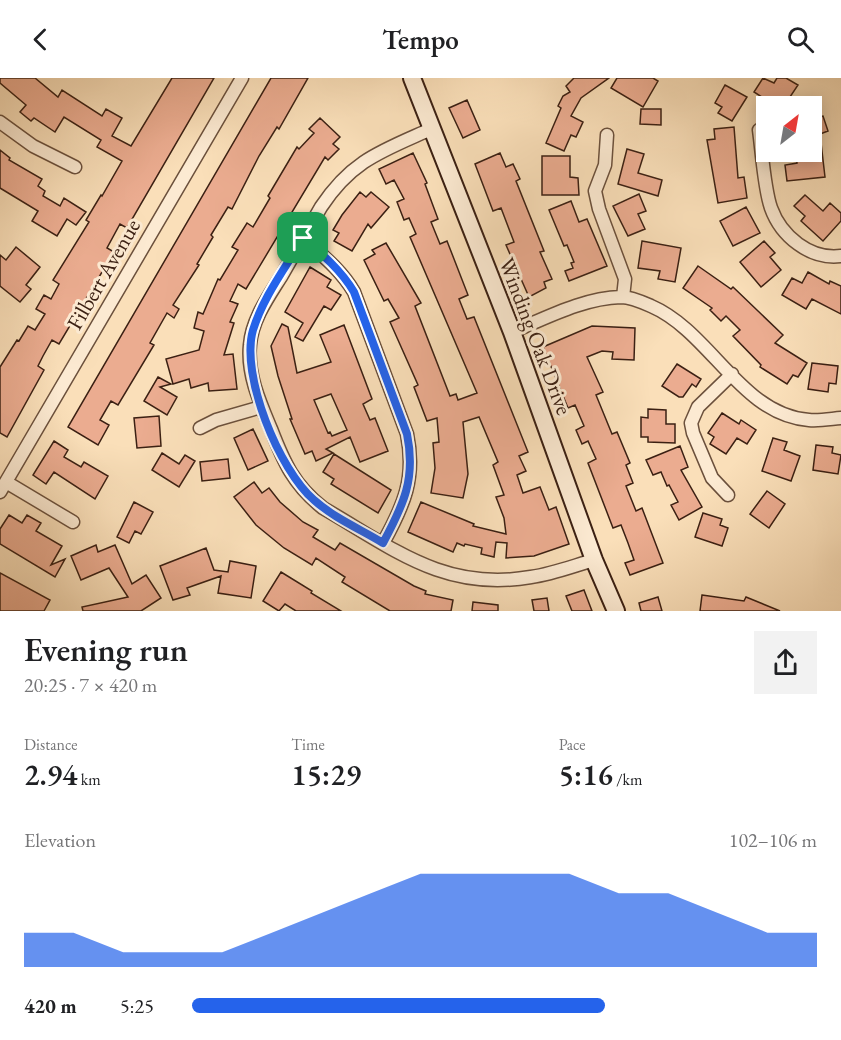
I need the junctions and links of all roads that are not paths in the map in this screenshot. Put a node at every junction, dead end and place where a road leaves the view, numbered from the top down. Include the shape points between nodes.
1 (242, 78) edge
2 (412, 78) edge
3 (0, 122) edge
4 (431, 129) junction
5 (607, 135) dead end
6 (764, 162) edge
7 (75, 167) dead end
8 (303, 238) junction
9 (841, 256) edge
10 (623, 297) junction
11 (512, 332) junction
12 (732, 374) junction
13 (261, 407) junction
14 (841, 418) edge
15 (200, 428) dead end
16 (3, 487) edge
17 (728, 495) dead end
18 (73, 522) dead end
19 (383, 543) junction
20 (594, 560) junction
21 (616, 611) edge

1 - 16 street, Filbert Avenue
2 - 4 street, Winding Oak Drive
3 - 7 street via 33,146
4 - 8 street via 362,162 331,192
4 - 11 street, Winding Oak Drive
5 - 10 street via 605,165 595,191 625,279
6 - 9 street via 770,206 779,225 806,250 821,256
8 - 13 street via 253,329 250,360
8 - 19 street via 335,266 354,292 407,434 410,479
10 - 11 street via 584,303
10 - 12 street via 675,319
11 - 20 street, Winding Oak Drive
12 - 14 street via 762,403 787,414 809,420
12 - 17 street via 698,407 691,423 711,478
13 - 15 street
13 - 19 street via 287,468 300,486 323,508
16 - 18 street
19 - 20 street via 427,567 467,579 531,577
20 - 21 street, Winding Oak Drive

